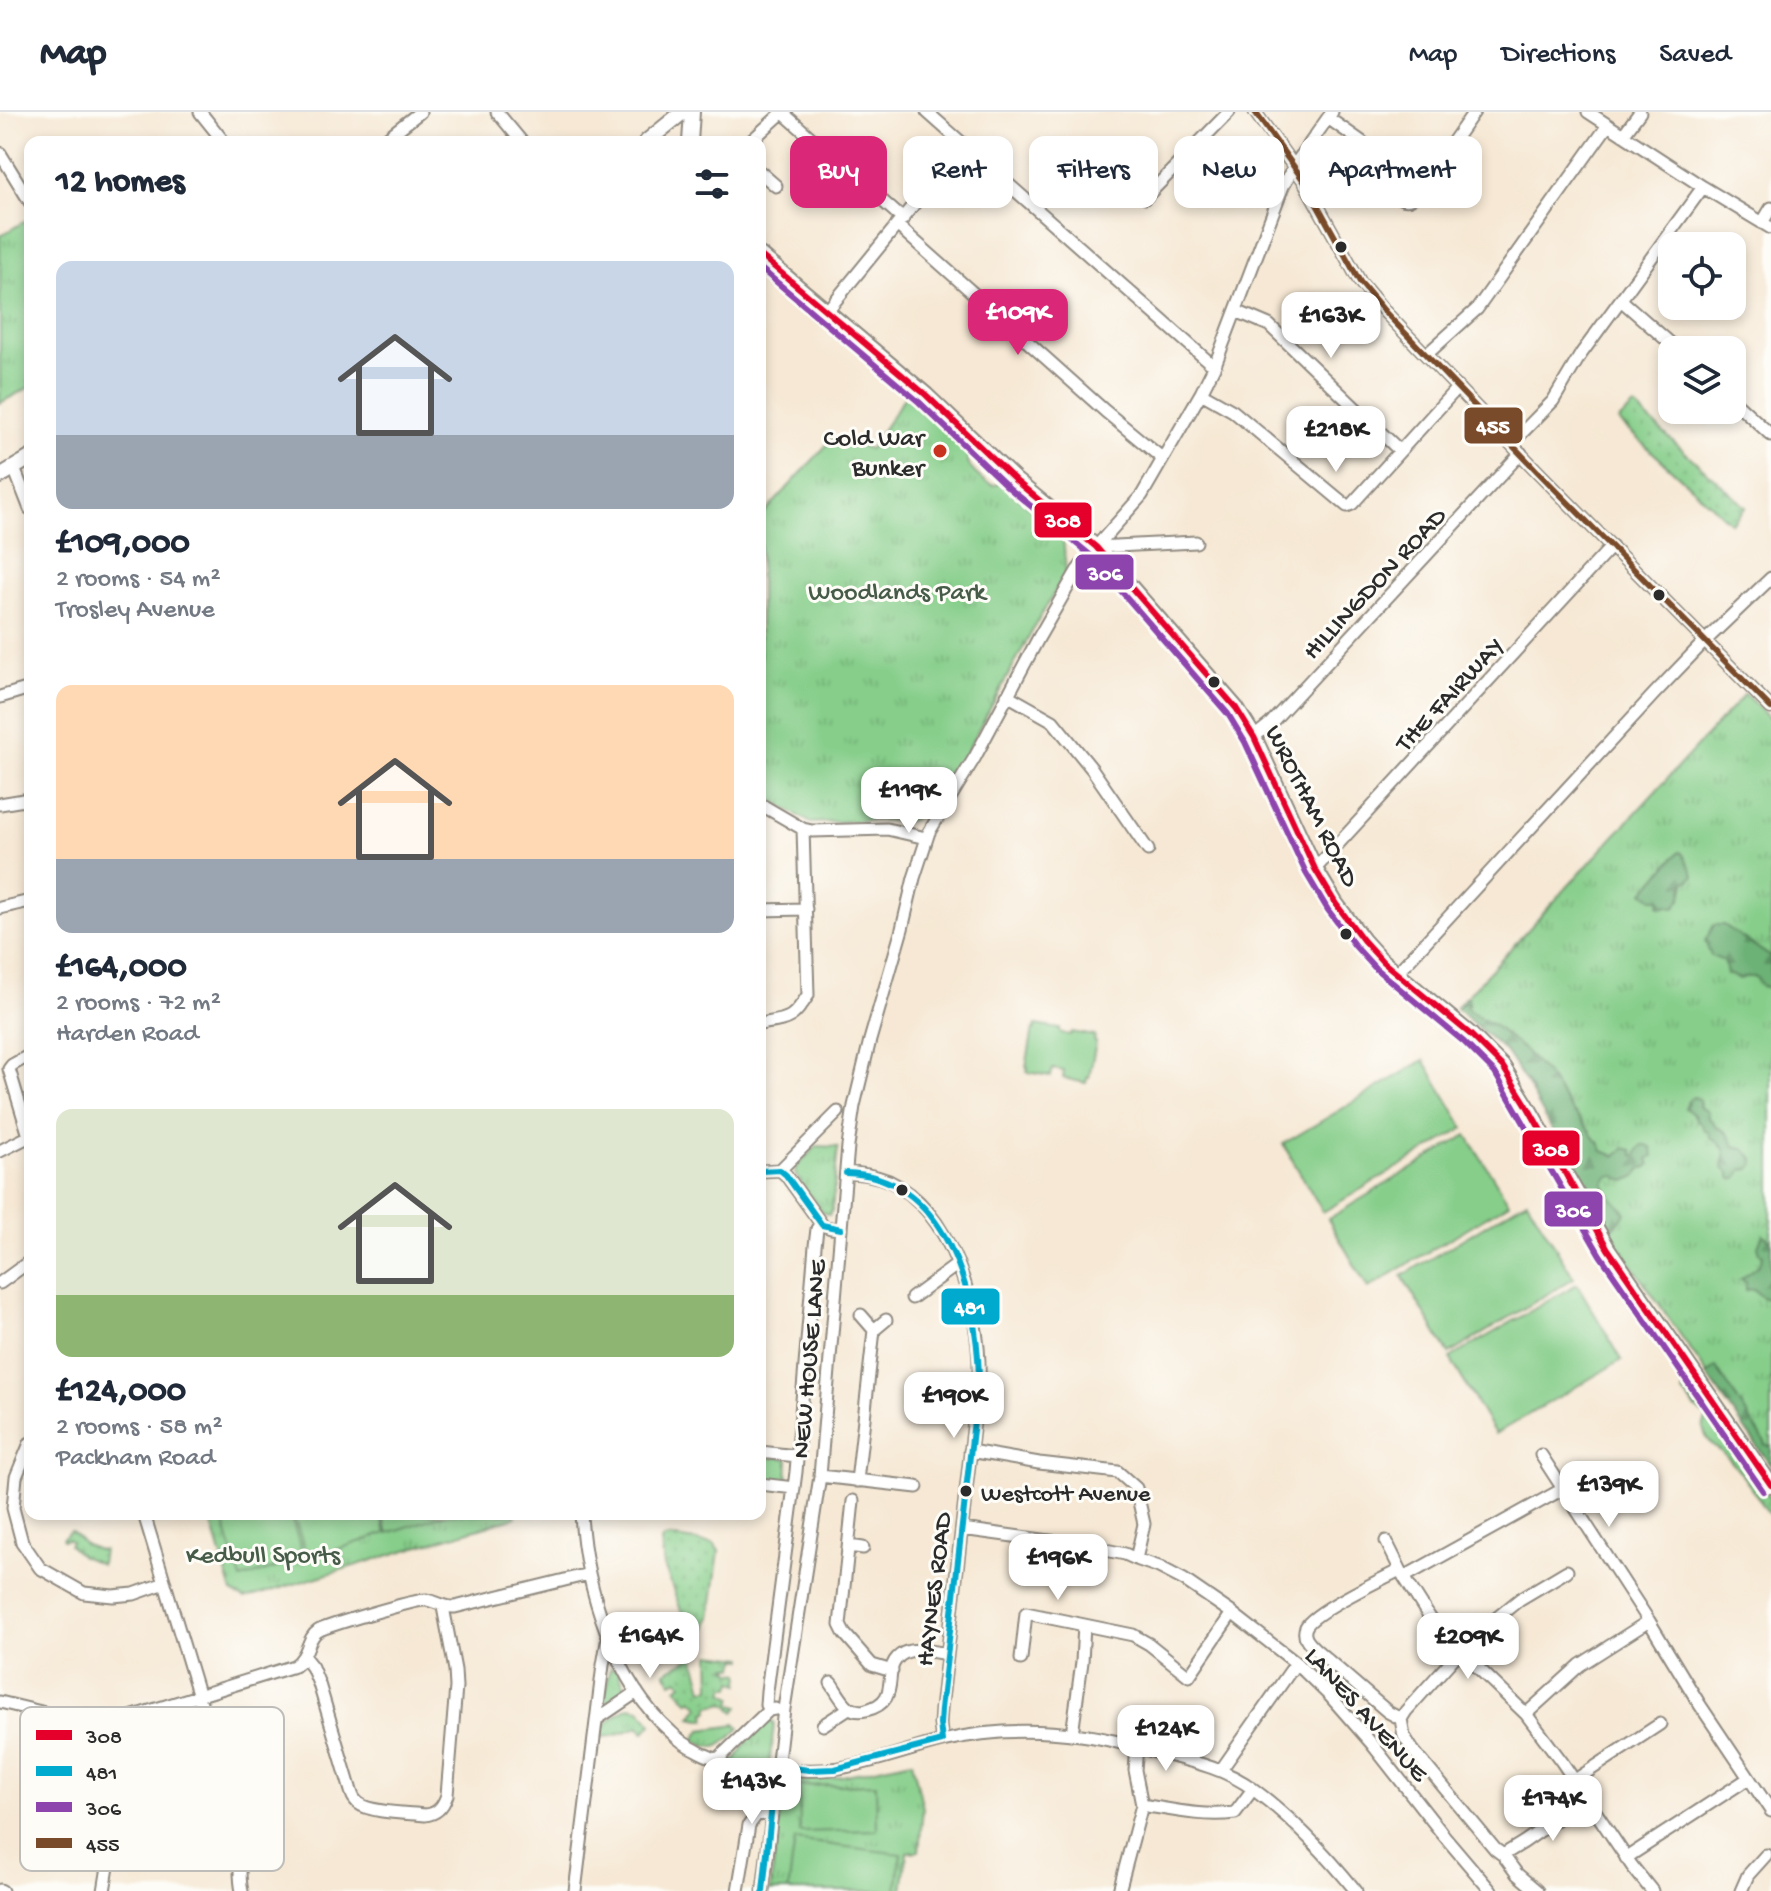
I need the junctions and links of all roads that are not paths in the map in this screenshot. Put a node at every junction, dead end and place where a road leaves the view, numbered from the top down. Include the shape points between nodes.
1 (200, 112) edge
2 (420, 112) edge
3 (497, 112) edge
4 (683, 112) edge
5 (692, 112) edge
6 (783, 112) edge
7 (927, 112) edge
8 (1229, 112) edge
9 (1255, 112) edge
10 (1474, 112) edge
11 (1588, 112) edge
12 (1640, 112) edge
13 (1330, 115) edge
14 (1608, 125) junction
15 (665, 127) junction
16 (1623, 135) junction
17 (219, 136) edge
18 (390, 136) edge
19 (517, 136) edge
20 (654, 136) edge
21 (682, 136) edge
22 (688, 136) edge
23 (757, 136) edge
24 (954, 136) edge
25 (0, 153) edge
26 (1294, 166) junction
27 (766, 177) edge
28 (1158, 185) edge
29 (776, 186) dead end
30 (1703, 187) junction
31 (1013, 188) edge
32 (24, 192) edge
33 (912, 208) edge
34 (1771, 208) edge
35 (901, 222) junction
36 (1767, 225) edge
37 (766, 260) edge
38 (1621, 300) junction
39 (827, 311) junction
40 (1236, 311) junction
41 (1662, 336) edge
42 (1427, 354) junction
43 (1215, 365) junction
44 (1458, 387) junction
45 (1201, 393) junction
46 (1746, 412) edge
47 (1771, 435) edge
48 (1512, 443) junction
49 (1400, 451) junction
50 (1521, 453) junction
51 (1163, 459) junction
52 (24, 462) edge
53 (14, 468) junction
54 (0, 476) edge
55 (24, 494) edge
56 (1196, 542) dead end
57 (1612, 546) junction
58 (1096, 547) junction
59 (1771, 578) edge
60 (1705, 641) junction
61 (24, 690) edge
62 (1007, 695) junction
63 (0, 697) edge
64 (1771, 708) edge
65 (1254, 737) junction
66 (24, 800) edge
67 (0, 804) edge
68 (766, 807) edge
69 (803, 829) junction
70 (926, 838) junction
71 (1148, 850) dead end
72 (1315, 869) junction
73 (24, 902) edge
74 (0, 908) edge
75 (806, 909) junction
76 (766, 910) edge
77 (1396, 974) junction
78 (766, 1023) edge
79 (24, 1058) edge
80 (5, 1073) edge
81 (838, 1112) dead end
82 (24, 1121) edge
83 (24, 1139) edge
84 (0, 1151) edge
85 (780, 1170) junction
86 (766, 1171) edge
87 (846, 1173) junction
88 (821, 1223) junction
89 (841, 1229) junction
90 (958, 1264) junction
91 (24, 1265) edge
92 (0, 1283) edge
93 (912, 1298) dead end
94 (861, 1315) dead end
95 (886, 1320) dead end
96 (874, 1330) junction
97 (970, 1451) junction
98 (766, 1453) edge
99 (1541, 1455) dead end
100 (797, 1456) junction
101 (24, 1458) edge
102 (820, 1476) junction
103 (857, 1481) junction
104 (766, 1485) edge
105 (1771, 1485) edge
106 (917, 1487) dead end
107 (794, 1488) junction
108 (1561, 1490) junction
109 (853, 1501) dead end
110 (146, 1520) edge
111 (582, 1520) edge
112 (962, 1529) junction
113 (1386, 1541) dead end
114 (849, 1546) junction
115 (863, 1548) dead end
116 (1136, 1559) junction
117 (1567, 1571) dead end
118 (1402, 1573) junction
119 (589, 1574) junction
120 (165, 1583) junction
121 (443, 1607) junction
122 (1232, 1613) junction
123 (1649, 1621) junction
124 (1084, 1625) junction
125 (610, 1639) junction
126 (1461, 1652) junction
127 (947, 1654) junction
128 (304, 1657) junction
129 (1021, 1659) dead end
130 (1296, 1663) junction
131 (892, 1671) junction
132 (831, 1683) dead end
133 (637, 1692) junction
134 (199, 1696) junction
135 (0, 1702) edge
136 (20, 1707) edge
137 (165, 1707) edge
138 (202, 1707) edge
139 (849, 1708) junction
140 (1526, 1714) junction
141 (597, 1719) junction
142 (1401, 1719) junction
143 (1660, 1724) dead end
144 (823, 1725) dead end
145 (1072, 1734) junction
146 (942, 1741) junction
147 (1137, 1747) junction
148 (717, 1760) junction
149 (776, 1766) junction
150 (1221, 1770) junction
151 (1749, 1778) junction
152 (1575, 1780) junction
153 (1253, 1789) junction
154 (1587, 1798) junction
155 (1142, 1805) junction
156 (1771, 1811) edge
157 (758, 1813) junction
158 (771, 1816) junction
159 (1503, 1855) junction
160 (1766, 1855) dead end
161 (1626, 1858) junction
162 (106, 1871) edge
163 (240, 1871) edge
164 (104, 1891) edge
165 (242, 1891) edge
166 (575, 1891) edge
167 (738, 1891) edge
168 (763, 1891) edge
169 (1119, 1891) edge
170 (1356, 1891) edge
171 (1491, 1891) edge
172 (1537, 1891) edge
173 (1652, 1891) edge
174 (1741, 1891) edge

1 - 17 street
2 - 18 street
3 - 19 street
4 - 15 main road
5 - 22 main road
6 - 23 street
6 - 35 street
7 - 24 street
8 - 28 street
9 - 26 street
10 - 13 street via 1416,195 1406,201 1395,193 1362,142
11 - 14 street
12 - 16 street
13 - 26 street, NEW HOUSE LANE
14 - 16 street
14 - 42 street via 1477,309
15 - 20 main road
15 - 21 main road
16 - 30 street
25 - 32 street
26 - 40 street, NEW HOUSE LANE
26 - 42 street via 1360,282
27 - 29 street
30 - 36 street
30 - 38 street
31 - 43 street
33 - 35 street
34 - 36 street
35 - 39 street
35 - 51 street
37 - 39 main road, WROTHAM ROAD
38 - 41 street
38 - 48 street via 1553,401
39 - 58 main road, WROTHAM ROAD
40 - 43 street, NEW HOUSE LANE
40 - 49 street via 1269,325
42 - 44 street
43 - 45 street, NEW HOUSE LANE
44 - 48 street
44 - 49 street
45 - 49 street via 1233,411 1347,506
45 - 51 street, NEW HOUSE LANE
46 - 47 street
48 - 50 street
50 - 57 street
50 - 65 street, HILLINGDON ROAD
51 - 58 street, NEW HOUSE LANE via 1142,495
52 - 53 main road
53 - 54 main road
53 - 55 street
56 - 58 street
57 - 60 street
57 - 72 street, THE FAIRWAY
58 - 62 street, NEW HOUSE LANE
58 - 65 main road, WROTHAM ROAD via 1236,708
59 - 60 street
60 - 64 street
60 - 77 street
61 - 63 street
62 - 70 street, NEW HOUSE LANE
62 - 71 street via 1053,721
65 - 72 main road, WROTHAM ROAD
66 - 67 street
68 - 69 street
69 - 70 street via 887,829
69 - 75 street
70 - 87 street, NEW HOUSE LANE via 863,1067
72 - 77 main road, WROTHAM ROAD via 1357,932
73 - 74 street
75 - 76 street
75 - 78 street via 808,995 790,1018
77 - 105 main road, WROTHAM ROAD via 1506,1071 1608,1249
79 - 80 street
80 - 82 street
81 - 85 street
83 - 84 street
85 - 86 street
85 - 88 street
87 - 89 street, NEW HOUSE LANE
87 - 90 street, HAYNES ROAD via 879,1177 912,1196
88 - 89 street
88 - 100 street, NEW HOUSE LANE
89 - 102 street, NEW HOUSE LANE
90 - 93 street
90 - 97 street, HAYNES ROAD via 978,1342
91 - 92 street
94 - 96 street
95 - 96 street
96 - 103 street
97 - 112 street, HAYNES ROAD
97 - 116 street via 1118,1472 1136,1488 1144,1524
98 - 100 street
99 - 108 street
100 - 107 street, NEW HOUSE LANE
101 - 120 street via 13,1508 22,1542 40,1568 84,1593 98,1595 134,1594
102 - 103 street
102 - 149 street, NEW HOUSE LANE
103 - 106 street
104 - 107 street
107 - 148 street, NEW HOUSE LANE via 767,1691 766,1705 772,1709
108 - 118 street
108 - 123 street
109 - 114 street
110 - 120 street
111 - 119 street
112 - 116 street, LANES AVENUE via 1096,1547
112 - 127 street, HAYNES ROAD
113 - 118 street
114 - 115 street
114 - 131 street via 840,1625 873,1666
116 - 122 street, LANES AVENUE via 1184,1580
117 - 126 street via 1520,1599
118 - 126 street via 1430,1618
118 - 142 street via 1317,1615 1305,1633 1315,1649
119 - 121 street
119 - 125 street
120 - 134 street
121 - 128 street via 422,1600 323,1629 313,1636
121 - 128 street via 456,1687 447,1795 433,1813 374,1809 355,1800 317,1678
122 - 124 street via 1189,1676 1133,1635
122 - 130 street, LANES AVENUE
123 - 140 street via 1580,1665
123 - 151 street
124 - 129 street via 1026,1613
124 - 145 street
125 - 133 street
125 - 141 street
126 - 140 street
126 - 142 street
127 - 131 street via 908,1652 896,1660
127 - 146 street, HAYNES ROAD
128 - 134 street via 291,1667
130 - 150 street
130 - 171 street, LANES AVENUE via 1372,1744
131 - 139 street via 884,1703 864,1711
132 - 139 street
133 - 141 street
133 - 148 street via 670,1732
134 - 137 street
134 - 138 street
135 - 136 street
139 - 144 street
140 - 152 street
141 - 166 street
142 - 159 street via 1412,1749
143 - 152 street
145 - 146 street via 1004,1733
145 - 147 street
146 - 149 street via 835,1769
147 - 150 street
147 - 155 street
148 - 157 street
149 - 158 street, NEW HOUSE LANE
150 - 153 street
151 - 156 street
151 - 161 street
152 - 154 street
153 - 155 street via 1235,1813
153 - 170 street
154 - 159 street
154 - 161 street
155 - 169 street
157 - 158 street
157 - 167 street via 749,1825
158 - 168 street, NEW HOUSE LANE
159 - 172 street
160 - 174 street
161 - 173 street
162 - 164 street
163 - 165 street

